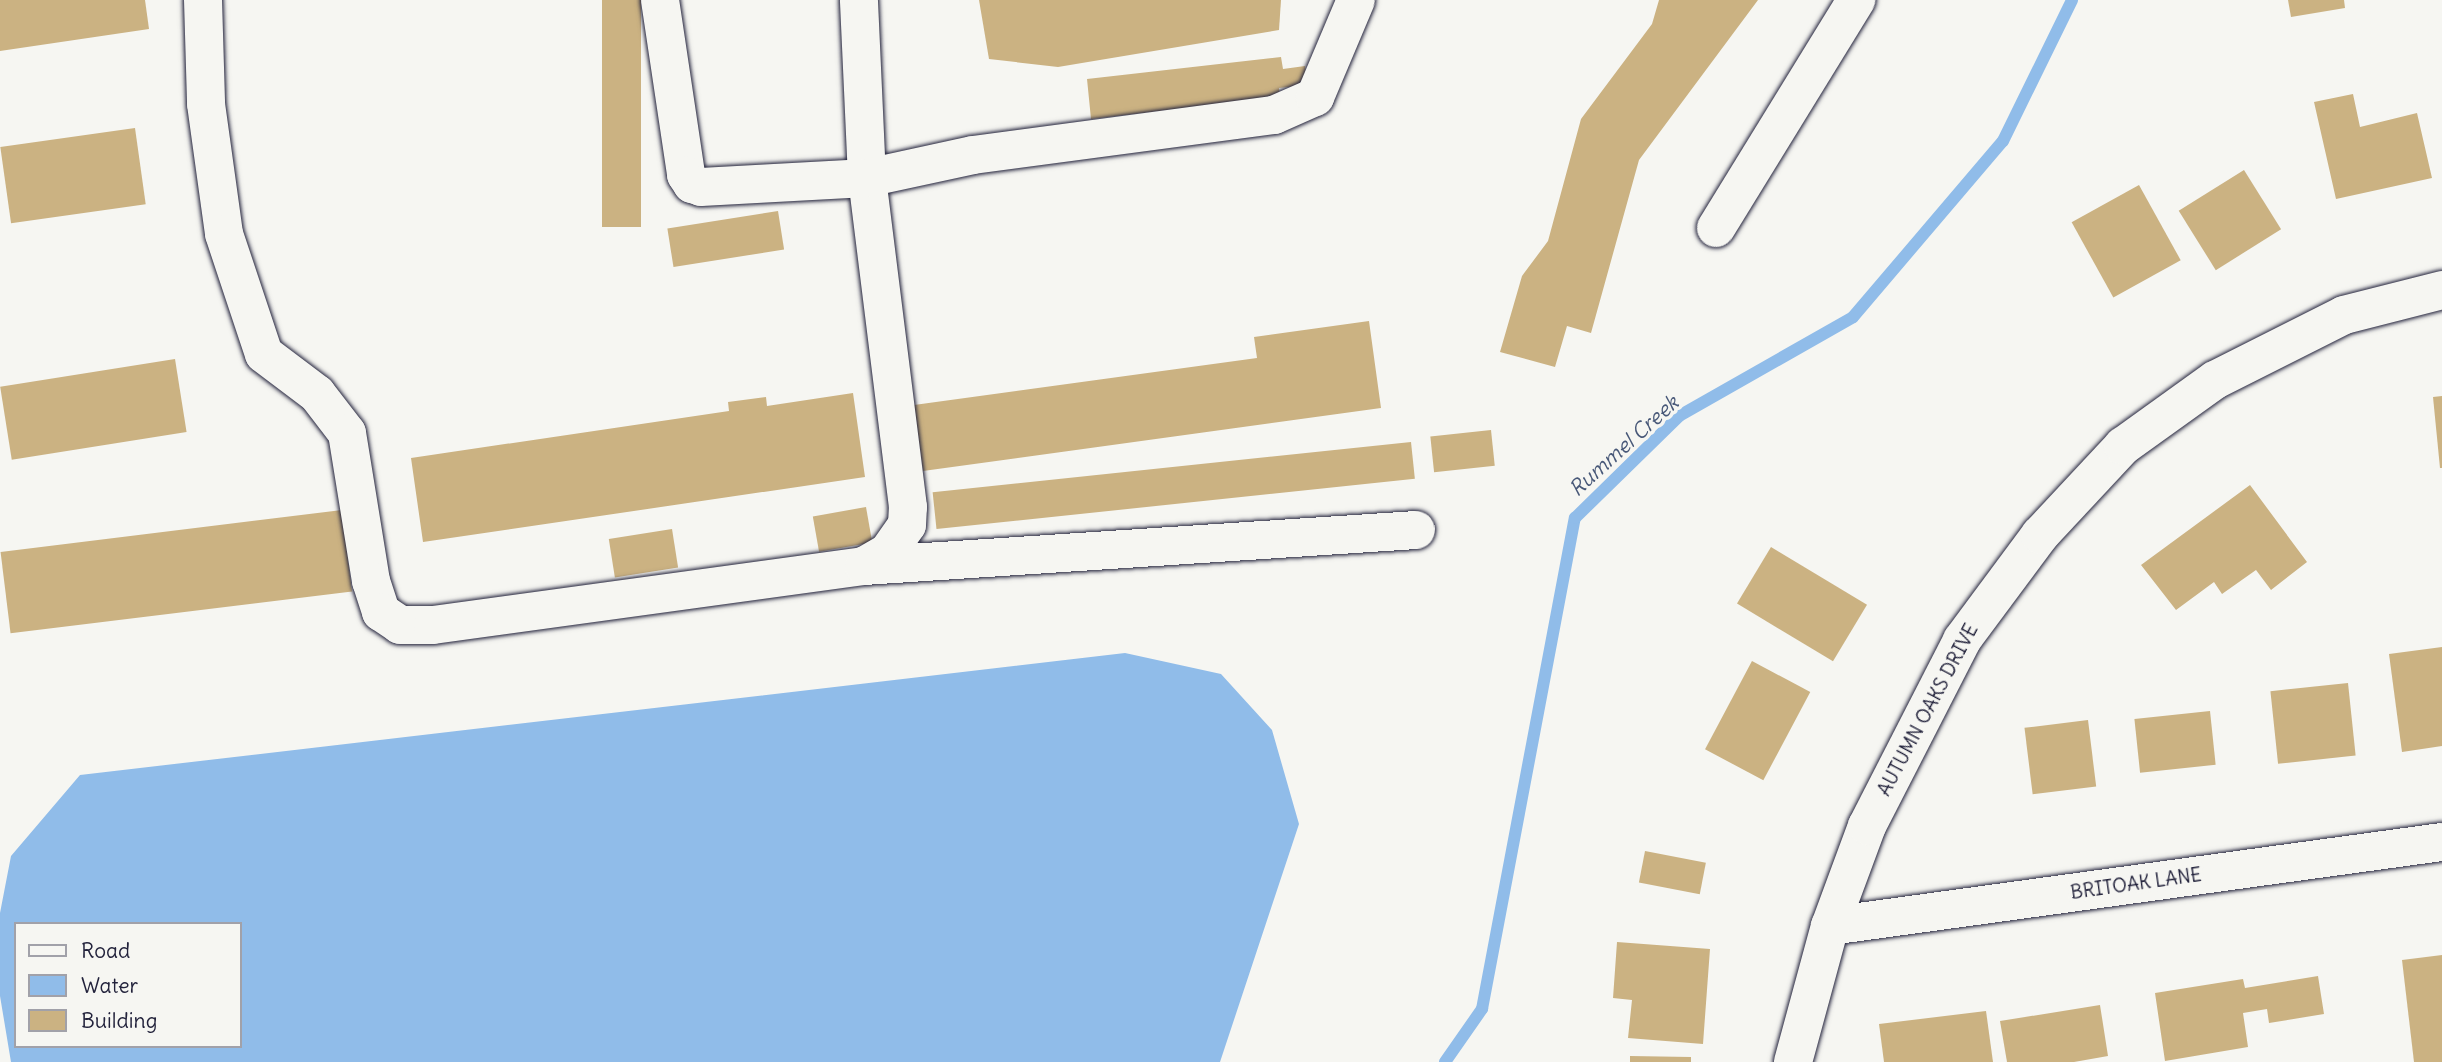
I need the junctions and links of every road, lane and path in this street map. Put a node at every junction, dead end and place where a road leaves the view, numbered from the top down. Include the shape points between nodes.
1 (203, 0) edge
2 (660, 0) edge
3 (859, 0) edge
4 (1356, 0) edge
5 (1856, 0) edge
6 (867, 178) junction
7 (1716, 228) dead end
8 (2442, 290) edge
9 (1416, 530) dead end
10 (864, 566) junction
11 (2442, 842) edge
12 (1830, 926) junction
13 (1793, 1062) edge

1 - 10 street via 206,104 224,234 264,354 317,394 347,433 371,581 381,612 400,625 433,625
2 - 6 street via 686,175 692,184 735,187
3 - 6 street
4 - 6 street via 1315,97 1275,115 973,155
5 - 7 street
6 - 10 street via 908,508 907,525 888,552
8 - 12 street, AUTUMN OAKS DRIVE via 2344,315 2215,380 2123,446 2039,535 1962,639 1867,826
9 - 10 street
11 - 12 street, BRITOAK LANE
12 - 13 street, AUTUMN OAKS DRIVE

